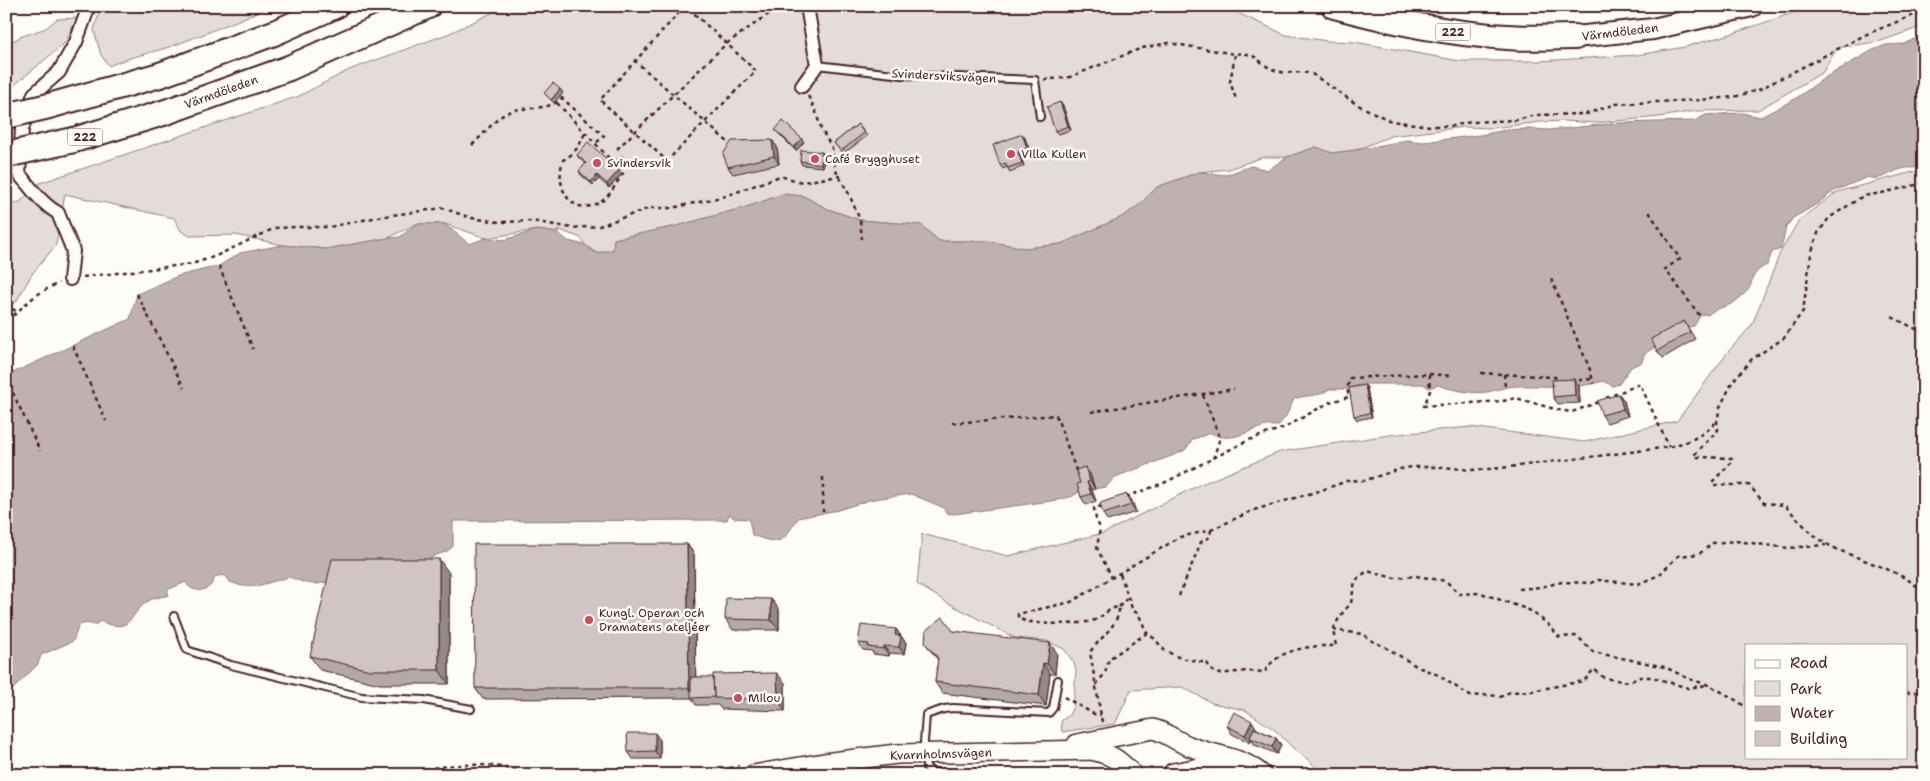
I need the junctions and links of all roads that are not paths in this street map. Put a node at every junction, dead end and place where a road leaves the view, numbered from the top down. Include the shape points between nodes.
1 (89, 6) edge
2 (335, 6) edge
3 (428, 6) edge
4 (807, 6) edge
5 (1334, 6) edge
6 (1752, 6) edge
7 (1575, 37) joint
8 (817, 66) junction
9 (802, 86) road end
10 (6, 116) edge
11 (1040, 117) dead end
12 (6, 155) edge
13 (70, 279) road end
14 (174, 616) dead end
15 (1058, 680) dead end
16 (471, 710) dead end
17 (1143, 730) junction
18 (1172, 737) junction
19 (1041, 751) junction
20 (924, 752) junction
21 (1130, 772) edge
22 (1172, 774) edge
23 (753, 775) edge
24 (949, 775) edge
25 (1262, 775) edge

1 - 13 street via 76,42 59,72 34,94 22,129 19,174 58,213 73,252
2 - 10 highway, bridge via 274,33 160,75
3 - 12 highway, Värmdöleden / 222, bridge via 289,68 162,113 74,140
4 - 8 street
5 - 7 highway, 222 via 1397,23 1452,32 1508,37
6 - 7 main road, Värmdöleden / 222 via 1654,29
8 - 9 street
8 - 11 lane, Svindersviksvägen via 902,75 1035,80
14 - 16 lane via 187,650 231,664 362,697 424,700
15 - 20 lane via 1053,708 1049,713 952,708 926,715
17 - 18 street, Kvarnholmsvägen via 1153,729
17 - 19 street, Kvarnholmsvägen
17 - 21 street, Kvarnholmsvägen via 1128,742 1124,753
18 - 22 street, Kvarnholmsvägen via 1179,756
18 - 25 street, Kvarnholmsvägen via 1187,746 1234,758 1252,766
19 - 20 street, Kvarnholmsvägen
19 - 21 street, Kvarnholmsvägen via 1092,750 1114,757
20 - 23 street, Kvarnholmsvägen via 824,762
20 - 24 lane via 926,767 932,772
22 - 25 street, Kvarnholmsvägen via 1224,766

